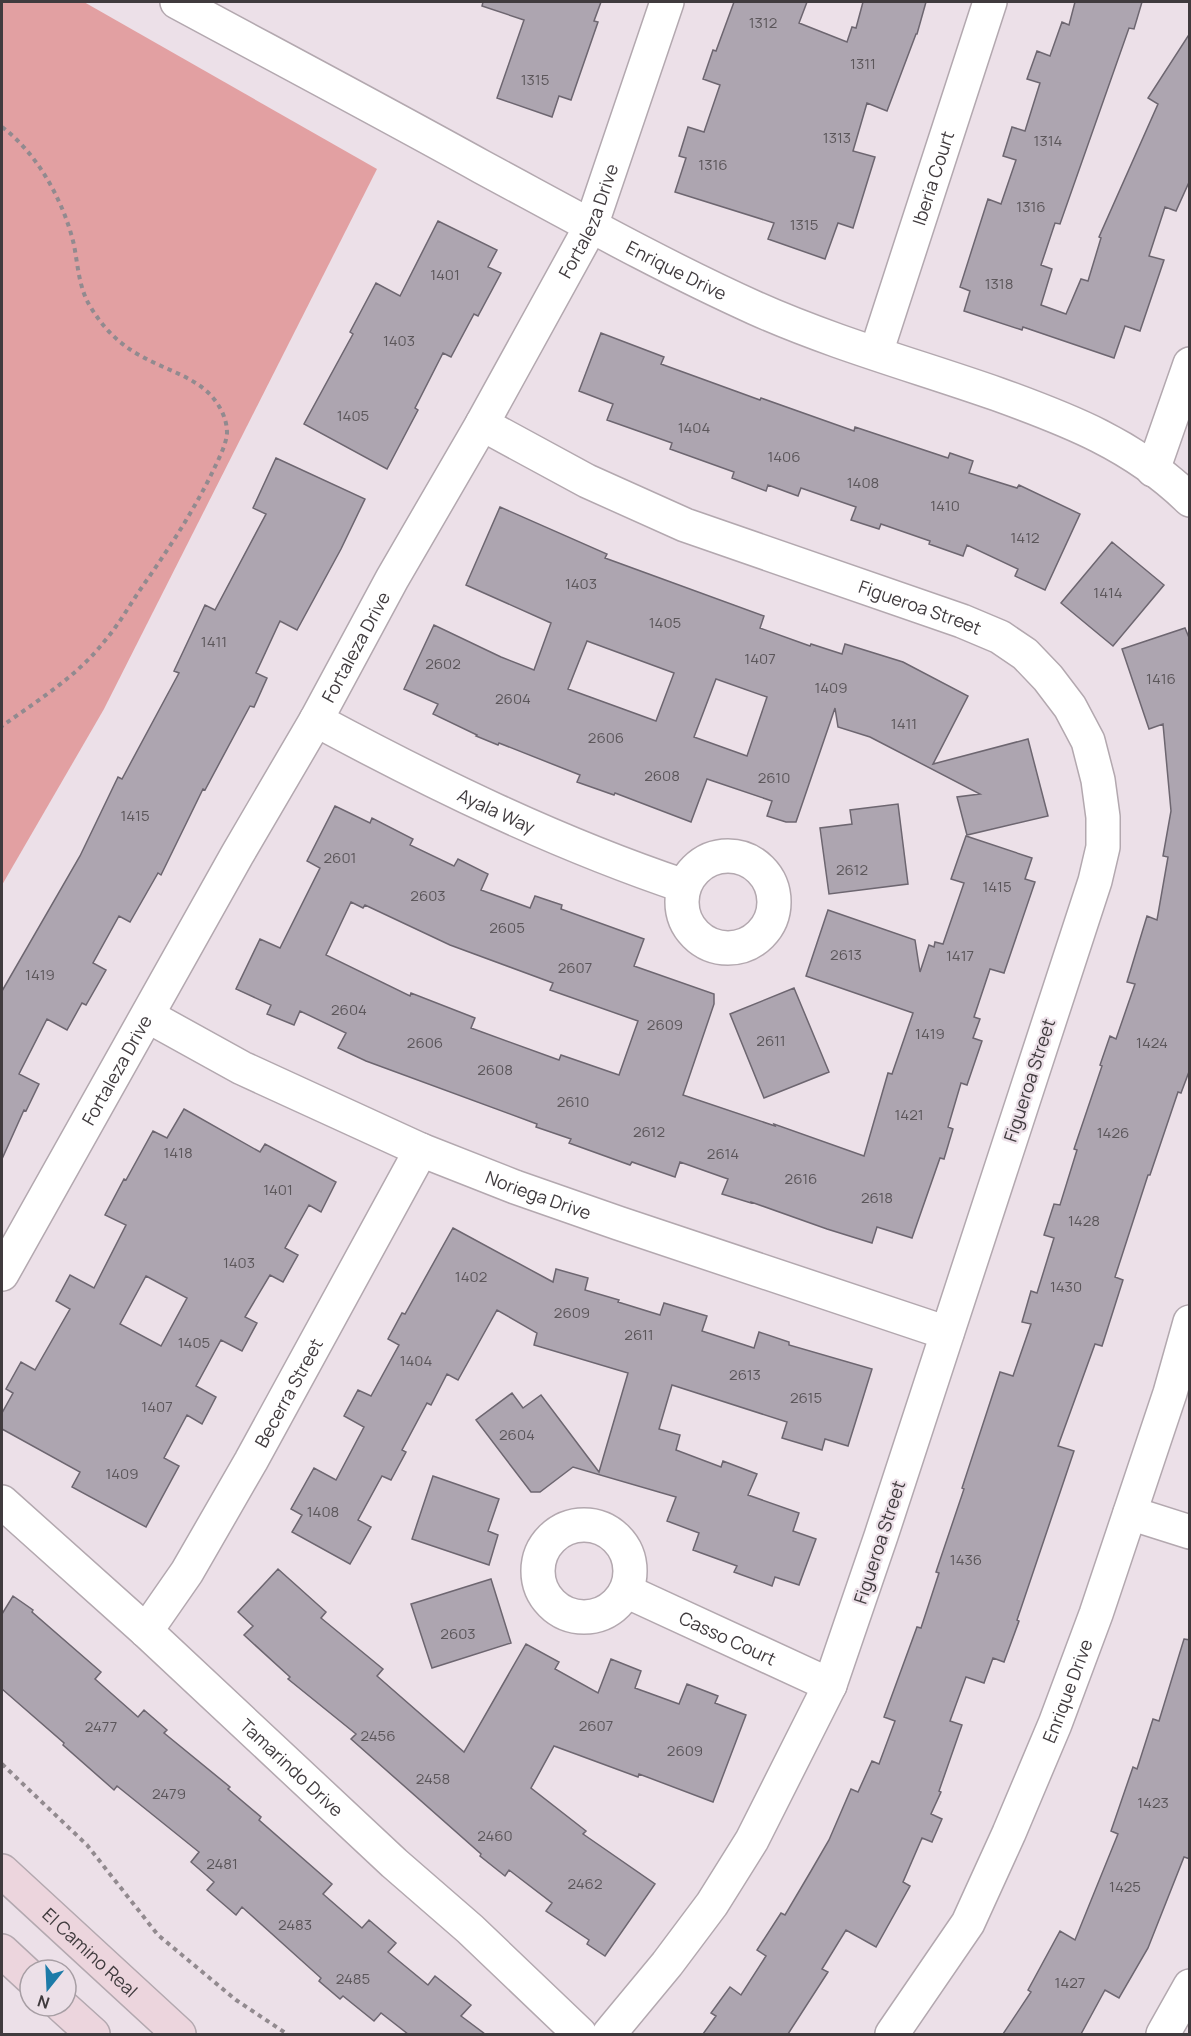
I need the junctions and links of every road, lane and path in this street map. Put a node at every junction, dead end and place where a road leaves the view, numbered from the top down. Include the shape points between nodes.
1 (668, 2) edge
2 (990, 2) edge
3 (191, 5) edge
4 (2, 128) edge
5 (591, 226) junction
6 (876, 353) junction
7 (1190, 364) edge
8 (482, 424) junction
9 (1153, 470) junction
10 (1190, 500) edge
11 (316, 720) junction
12 (2, 726) edge
13 (684, 886) dead end
14 (148, 1016) junction
15 (421, 1150) junction
16 (2, 1274) edge
17 (1190, 1322) edge
18 (947, 1333) junction
19 (2, 1502) edge
20 (1130, 1513) junction
21 (1190, 1532) edge
22 (626, 1591) dead end
23 (146, 1631) junction
24 (830, 1685) junction
25 (2, 1764) edge
26 (2, 1871) edge
27 (2, 1951) edge
28 (18, 1966) edge
29 (1190, 1986) edge
30 (75, 2018) edge
31 (93, 2034) edge
32 (179, 2034) edge
33 (287, 2034) edge
34 (580, 2034) edge
35 (609, 2034) edge
36 (892, 2034) edge
37 (1163, 2034) edge

1 - 5 street, Fortaleza Drive
2 - 6 street, Iberia Court
3 - 5 street, Enrique Drive
4 - 12 path via 27,152 56,196 73,243 81,285 102,325 141,356 204,389 217,402 227,435 198,502 103,644 55,688
5 - 6 street, Enrique Drive via 759,309
5 - 8 street, Fortaleza Drive
6 - 9 street, Enrique Drive via 1064,418 1129,452
7 - 9 street
8 - 11 street, Fortaleza Drive
8 - 18 street, Figueroa Street via 587,481 668,518 1000,637 1025,654 1048,678 1070,707 1088,741 1103,817 1103,847 1095,881
9 - 10 street, Enrique Drive
11 - 13 street, Ayala Way via 405,768 541,832
11 - 14 street, Fortaleza Drive
14 - 15 street, Noriega Drive via 242,1068
14 - 16 street, Fortaleza Drive
15 - 18 street, Noriega Drive via 607,1220
15 - 23 street, Becerra Street via 188,1572
17 - 20 street, Enrique Drive
18 - 24 street, Figueroa Street
19 - 23 street, Tamarindo Drive
20 - 21 street
20 - 36 street, Enrique Drive via 1055,1724 968,1923
22 - 24 street, Casso Court
23 - 34 street, Tamarindo Drive
24 - 35 street, Figueroa Street via 752,1840 712,1904
25 - 33 path via 87,1845 158,1935 236,2000
26 - 32 main road, El Camino Real
27 - 28 main road
29 - 37 street
30 - 31 main road

